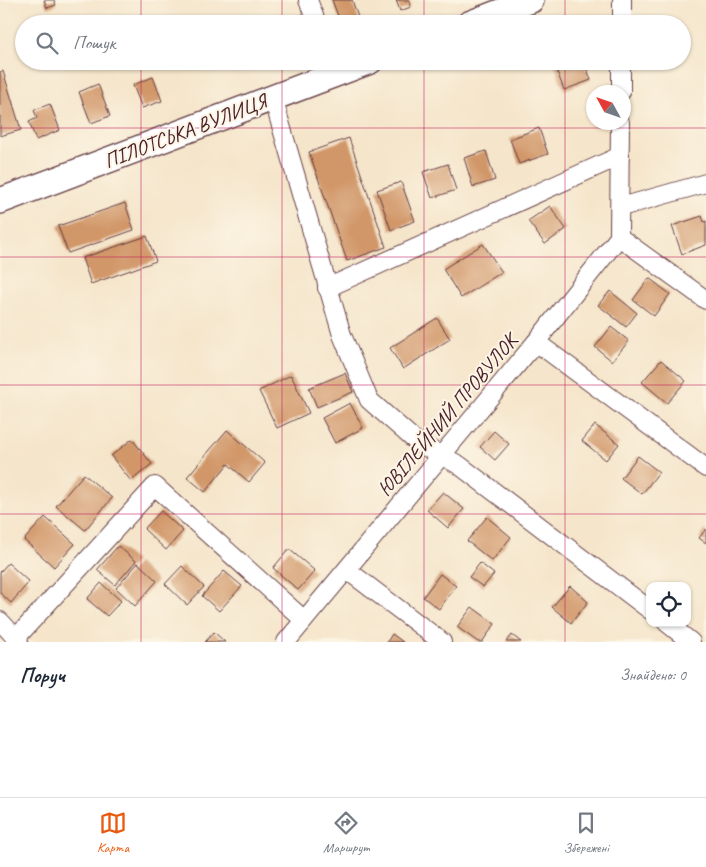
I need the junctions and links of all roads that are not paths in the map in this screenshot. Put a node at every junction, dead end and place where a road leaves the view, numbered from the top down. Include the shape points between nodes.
1 (308, 0) edge
2 (531, 0) edge
3 (622, 0) edge
4 (314, 15) edge
5 (492, 15) edge
6 (622, 15) edge
7 (329, 70) edge
8 (621, 70) edge
9 (621, 85) edge
10 (273, 98) junction
11 (620, 130) edge
12 (620, 156) junction
13 (706, 183) edge
14 (0, 201) edge
15 (621, 207) junction
16 (619, 236) junction
17 (327, 288) junction
18 (706, 300) edge
19 (536, 342) junction
20 (442, 457) junction
21 (706, 468) edge
22 (348, 570) junction
23 (646, 607) edge
24 (304, 620) junction
25 (0, 621) edge
26 (672, 627) edge
27 (18, 640) edge
28 (286, 642) edge
29 (442, 642) edge
30 (691, 642) edge

1 - 4 street
2 - 5 main road
3 - 6 street
7 - 10 main road, ПІЛОТСЬКА ВУЛИЦЯ
8 - 9 street
10 - 14 main road, ПІЛОТСЬКА ВУЛИЦЯ
10 - 17 street
11 - 12 street
12 - 15 street
12 - 17 street
13 - 15 street
15 - 16 street
16 - 18 street
16 - 19 street, ЮВІЛЕЙНИЙ ПРОВУЛОК
17 - 20 street via 369,400 418,443
19 - 20 street, ЮВІЛЕЙНИЙ ПРОВУЛОК
19 - 21 street
20 - 22 street, ЮВІЛЕЙНИЙ ПРОВУЛОК
20 - 23 street via 459,465
22 - 24 street, ЮВІЛЕЙНИЙ ПРОВУЛОК
22 - 29 street
24 - 27 street via 156,486
24 - 28 street, ЮВІЛЕЙНИЙ ПРОВУЛОК
25 - 27 street
26 - 30 street

